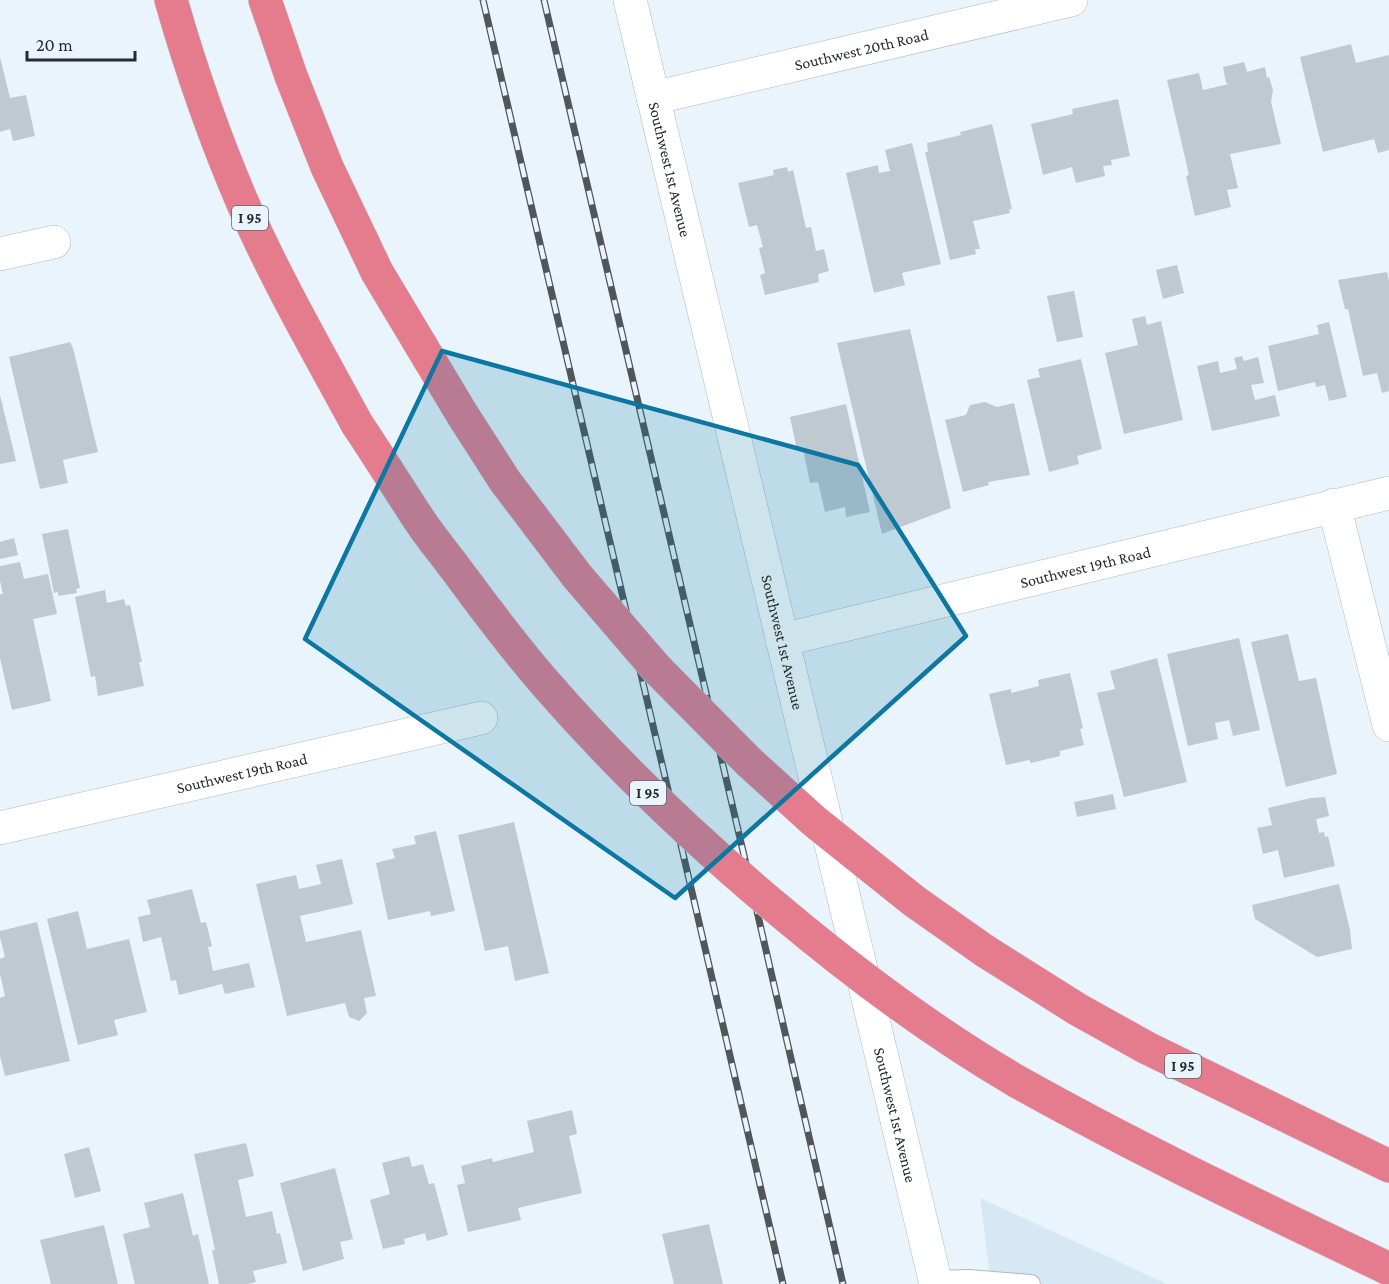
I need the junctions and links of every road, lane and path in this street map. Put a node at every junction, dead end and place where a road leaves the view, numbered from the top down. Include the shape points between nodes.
1 (171, 0) edge
2 (265, 0) edge
3 (630, 0) edge
4 (1071, 0) edge
5 (653, 98) junction
6 (54, 242) dead end
7 (0, 254) edge
8 (1389, 493) edge
9 (1334, 505) junction
10 (782, 640) junction
11 (481, 718) dead end
12 (1389, 725) edge
13 (0, 828) edge
14 (1389, 1166) edge
15 (1389, 1269) edge
16 (935, 1282) edge
17 (1031, 1284) edge

1 - 15 highway, I 95, bridge via 211,126 245,207 302,324 357,424 425,528 494,620 600,744 724,864 830,953 984,1061 1185,1171
2 - 14 highway, I 95, bridge via 327,167 377,272 505,481 577,576 656,668 814,821 914,901 985,951 1147,1048
3 - 5 street, Southwest 1st Avenue
4 - 5 street, Southwest 20th Road
5 - 10 street, Southwest 1st Avenue
6 - 7 street
8 - 9 street, Southwest 19th Road
9 - 10 street, Southwest 19th Road
9 - 12 street
10 - 16 street, Southwest 1st Avenue
11 - 13 street, Southwest 19th Road
16 - 17 lane via 969,1279

